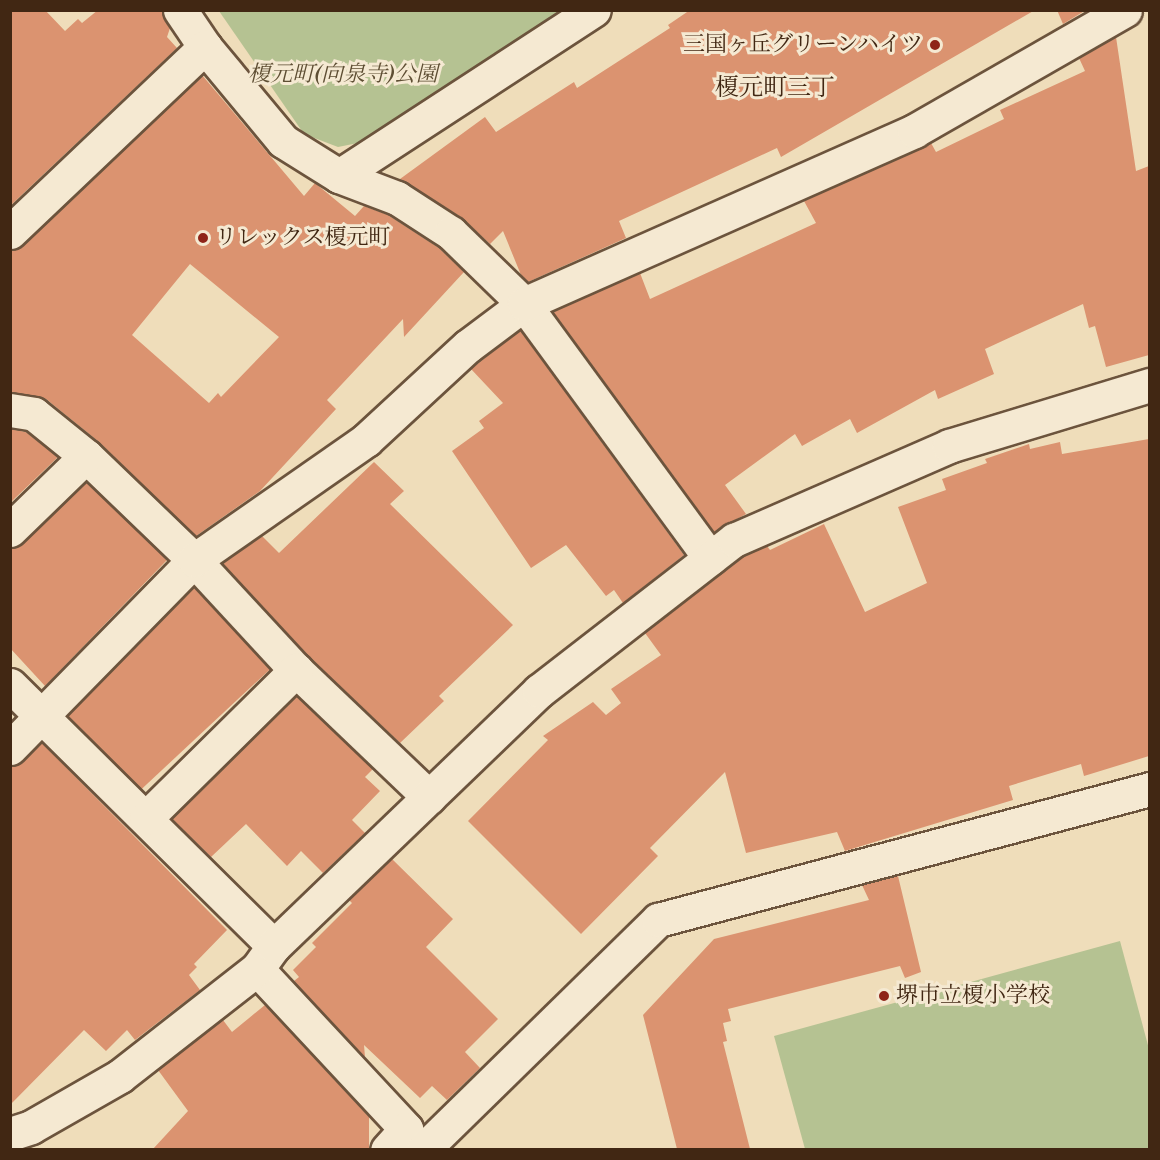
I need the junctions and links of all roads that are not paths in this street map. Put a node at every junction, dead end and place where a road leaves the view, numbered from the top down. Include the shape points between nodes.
1 (180, 10) edge
2 (594, 10) edge
3 (1125, 10) edge
4 (205, 47) junction
5 (339, 176) junction
6 (10, 232) edge
7 (525, 304) junction
8 (1149, 385) edge
9 (10, 410) edge
10 (86, 456) junction
11 (10, 530) edge
12 (710, 558) junction
13 (194, 560) junction
14 (296, 670) junction
15 (10, 685) edge
16 (44, 716) junction
17 (10, 748) edge
18 (1149, 789) edge
19 (429, 797) junction
20 (146, 818) junction
21 (266, 957) junction
22 (10, 1134) edge
23 (407, 1144) edge

1 - 4 street
2 - 5 street
3 - 7 street via 914,130
4 - 5 street via 283,141
4 - 6 street
5 - 7 street via 397,198 451,233
7 - 12 street
7 - 13 street via 468,346 366,440
8 - 12 street via 949,446 734,540
9 - 10 street via 34,414
10 - 11 street
10 - 13 street
12 - 19 street via 539,691
13 - 14 street
13 - 16 street
14 - 19 street
14 - 20 street
15 - 16 street
16 - 17 street
16 - 20 street
18 - 23 street via 658,920
19 - 21 street
20 - 21 street
21 - 22 street via 120,1076 31,1127
21 - 23 street

